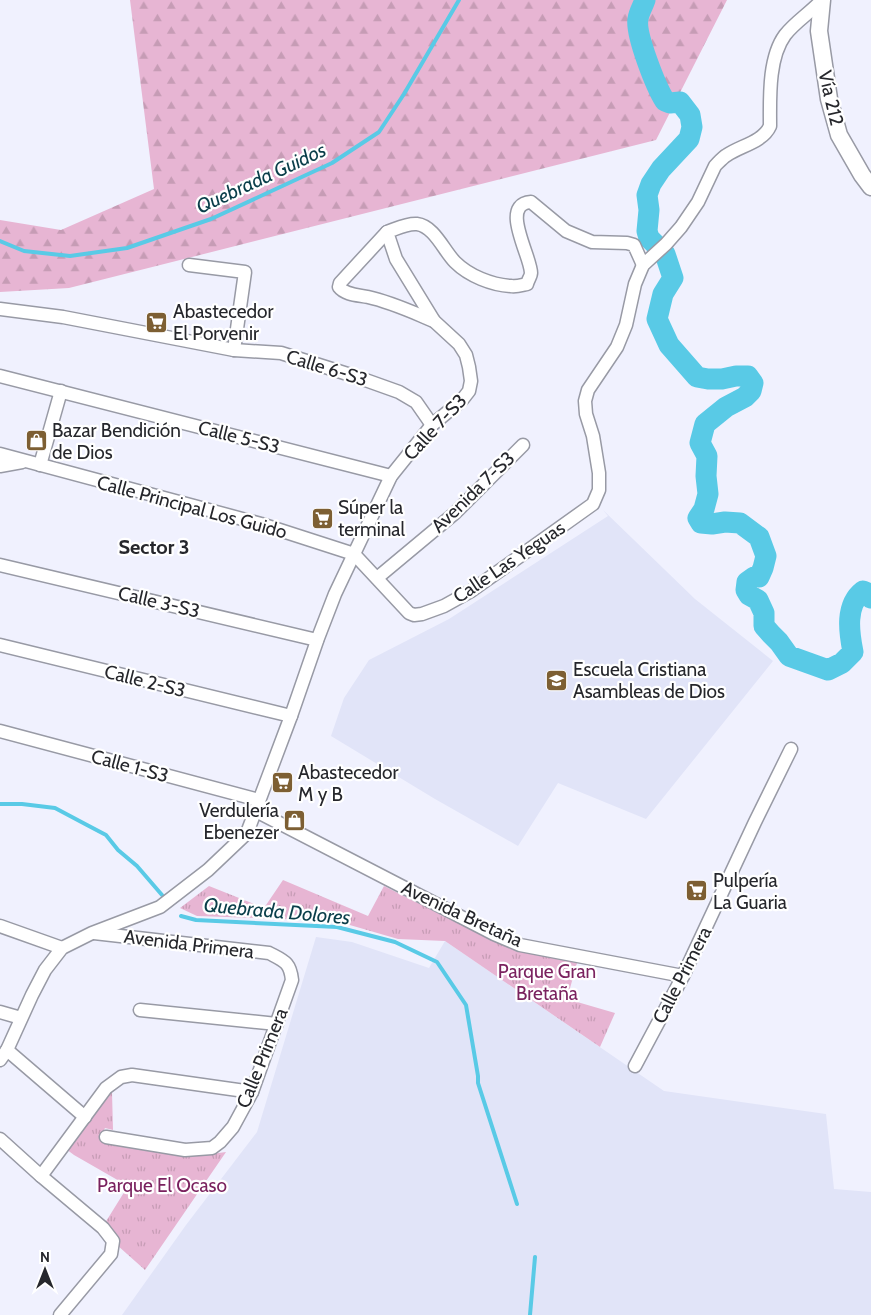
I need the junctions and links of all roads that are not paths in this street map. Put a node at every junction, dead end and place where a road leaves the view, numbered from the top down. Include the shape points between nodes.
1 (822, 0) edge
2 (871, 187) edge
3 (387, 232) junction
4 (189, 265) dead end
5 (643, 265) junction
6 (0, 309) edge
7 (434, 321) junction
8 (234, 350) junction
9 (0, 376) edge
10 (61, 391) junction
11 (432, 425) junction
12 (522, 445) dead end
13 (0, 454) edge
14 (27, 461) junction
15 (40, 465) junction
16 (0, 466) edge
17 (391, 476) junction
18 (354, 554) junction
19 (0, 565) edge
20 (377, 578) junction
21 (317, 640) junction
22 (0, 645) edge
23 (291, 716) junction
24 (0, 731) edge
25 (791, 749) dead end
26 (258, 806) junction
27 (0, 926) edge
28 (92, 933) junction
29 (62, 948) junction
30 (285, 961) joint
31 (683, 976) junction
32 (140, 1010) dead end
33 (0, 1012) edge
34 (21, 1018) junction
35 (277, 1024) junction
36 (4, 1055) edge
37 (635, 1066) dead end
38 (252, 1092) junction
39 (85, 1117) junction
40 (106, 1137) dead end
41 (0, 1139) edge
42 (41, 1176) junction
43 (60, 1315) edge

1 - 2 main road, Vía 212 via 819,31 829,99 840,135
1 - 5 street, Calle Las Yeguas via 784,36 777,51 767,132 719,161 681,227
3 - 5 street via 415,224 424,226 454,262 468,272 513,287 526,284 531,274 517,217 518,206 531,202 566,232 592,242 634,245
3 - 7 street, Calle 7-S3 via 396,259
3 - 7 street via 339,287 398,305
4 - 8 street via 245,272
5 - 20 street, Calle Las Yeguas via 620,340 588,390 585,401 599,473 599,490 593,504 471,591 422,614 409,613
6 - 8 street, Calle 6-S3 via 63,317
7 - 11 street, Calle 7-S3 via 466,355 471,381 462,400
8 - 11 street, Calle 6-S3 via 280,354 398,392 416,402
9 - 10 street, Calle 5-S3
10 - 15 street
10 - 17 street, Calle 5-S3
11 - 17 street, Calle 7-S3
12 - 20 street, Avenida 7-S3 via 455,513
13 - 14 street
14 - 15 street, Calle Principal Los Guido
14 - 16 street, Calle Principal Los Guido
15 - 18 street, Calle Principal Los Guido via 260,524
17 - 18 street, Calle 7-S3
18 - 20 street, Calle Las Yeguas
18 - 21 street
19 - 21 street, Calle 3-S3
21 - 23 street
22 - 23 street, Calle 2-S3
23 - 26 street
24 - 26 street, Calle 1-S3
25 - 31 street, Calle Primera
26 - 28 street via 247,833 208,870 160,907
26 - 31 street, Avenida Bretaña via 520,945
27 - 29 street
28 - 29 street
28 - 30 street, Avenida Primera via 269,953
29 - 34 street via 45,970
30 - 35 street, Calle Primera via 291,970 292,980
31 - 37 street, Calle Primera
32 - 35 street
33 - 34 street
34 - 36 street
35 - 38 street, Calle Primera
36 - 39 street
38 - 39 street via 132,1075 121,1077 106,1088
38 - 40 street, Calle Primera via 233,1127 212,1148 185,1150
39 - 42 street
41 - 42 street
42 - 43 street via 113,1240 111,1254

